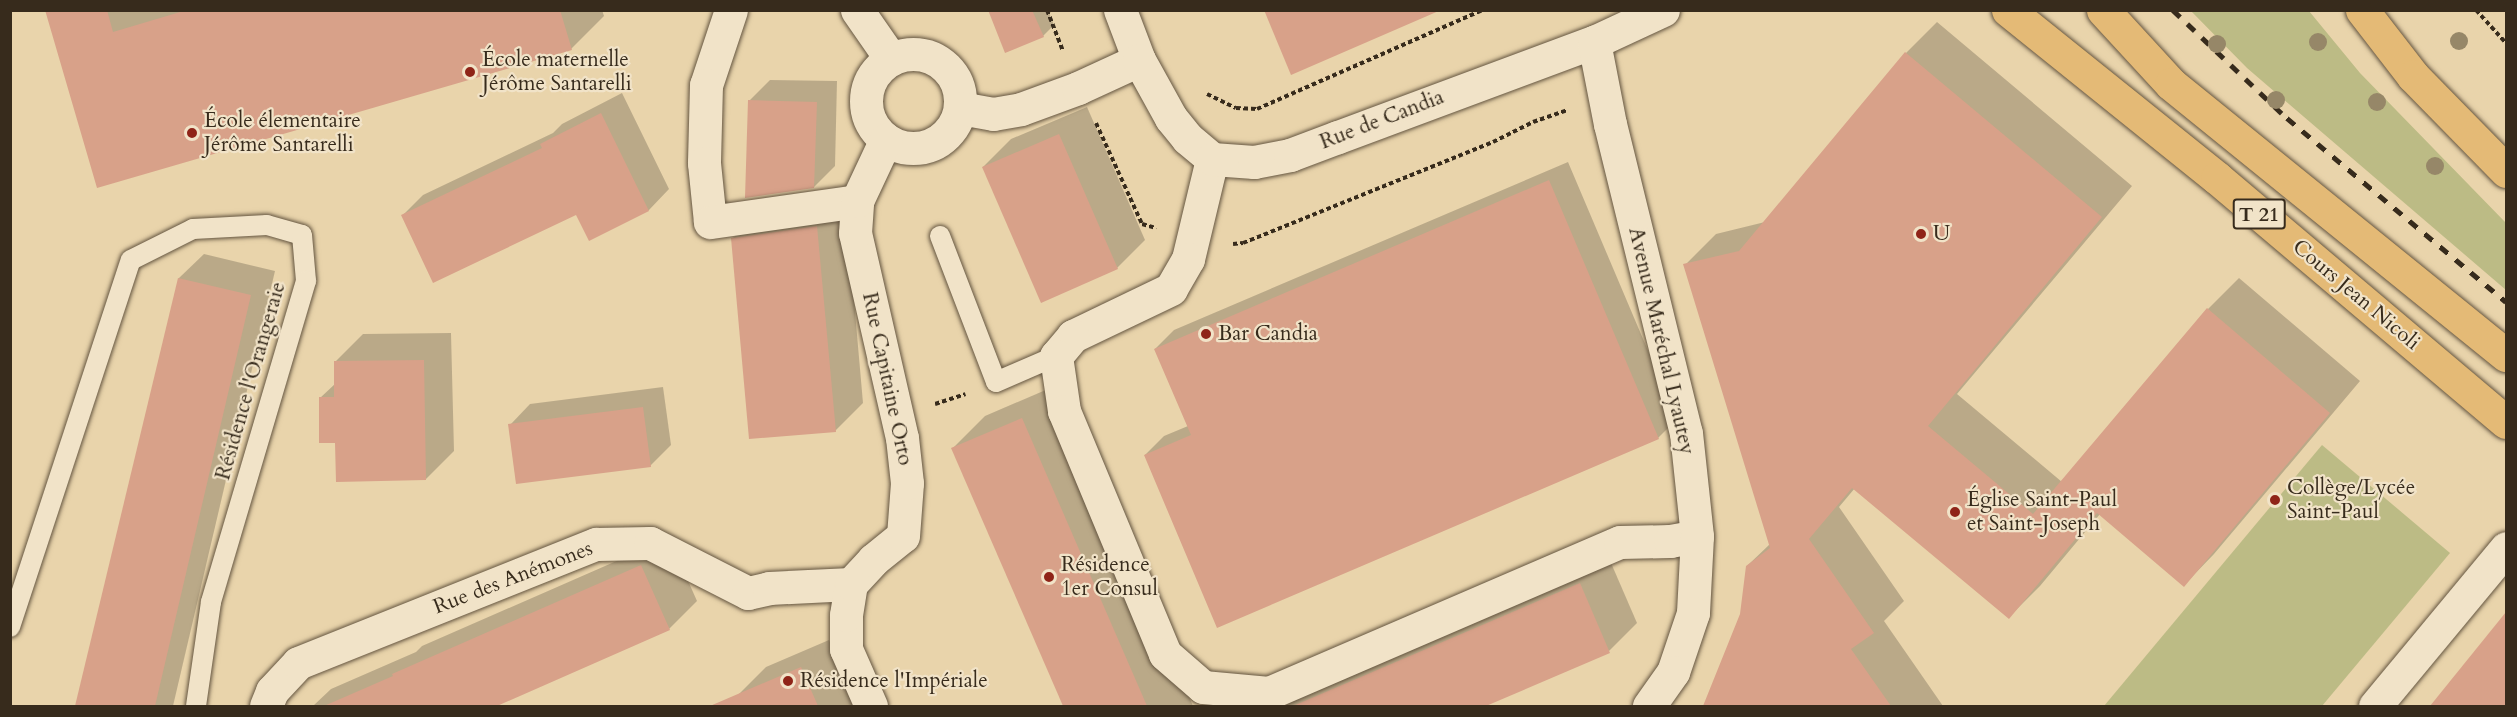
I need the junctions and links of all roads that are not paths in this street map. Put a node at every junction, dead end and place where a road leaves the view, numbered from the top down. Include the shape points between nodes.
1 (731, 10) edge
2 (857, 10) edge
3 (1120, 10) edge
4 (1663, 10) edge
5 (2008, 10) edge
6 (2103, 10) edge
7 (2362, 10) edge
8 (1594, 42) junction
9 (891, 59) junction
10 (1139, 60) junction
11 (960, 108) junction
12 (886, 139) junction
13 (1212, 159) junction
14 (2506, 171) edge
15 (857, 201) junction
16 (940, 236) dead end
17 (2506, 355) edge
18 (1056, 356) junction
19 (2506, 422) edge
20 (1697, 536) junction
21 (2506, 548) edge
22 (851, 584) junction
23 (10, 627) edge
24 (196, 706) edge
25 (266, 706) edge
26 (872, 706) edge
27 (1649, 706) edge
28 (2375, 706) edge

1 - 15 street via 706,85 704,163 710,222
2 - 9 street
3 - 10 street
4 - 8 street, Rue de Candia
5 - 19 main road, Cours Jean Nicoli / T 21 via 2217,178
6 - 17 main road, T 21 via 2171,84
7 - 14 main road via 2413,76
8 - 13 street, Rue de Candia via 1290,155 1254,162
8 - 20 street, Avenue Maréchal Lyautey via 1610,124 1686,433
9 - 11 street via 920,54 939,63 955,79
9 - 12 street via 869,82 866,98 874,128
10 - 11 street via 1021,109 993,114
10 - 13 street via 1172,118 1187,138
11 - 12 street via 945,136 932,144 916,148
12 - 15 street, Rue Capitaine Orto
13 - 18 street via 1188,259 1171,290 1073,336
15 - 22 street, Rue Capitaine Orto via 855,233 897,418 907,483 903,536
16 - 18 lane via 996,382
18 - 20 street via 1064,411 1165,654 1203,687 1269,693 1620,542
20 - 27 street, Avenue Maréchal Lyautey via 1693,613 1673,672
21 - 28 street
22 - 25 street, Rue des Anémones via 769,588 748,593 650,543 596,544 298,663 272,691
22 - 26 street via 846,649
23 - 24 lane, Résidence l'Orangeraie via 131,260 193,229 267,225 302,235 306,281 211,602

